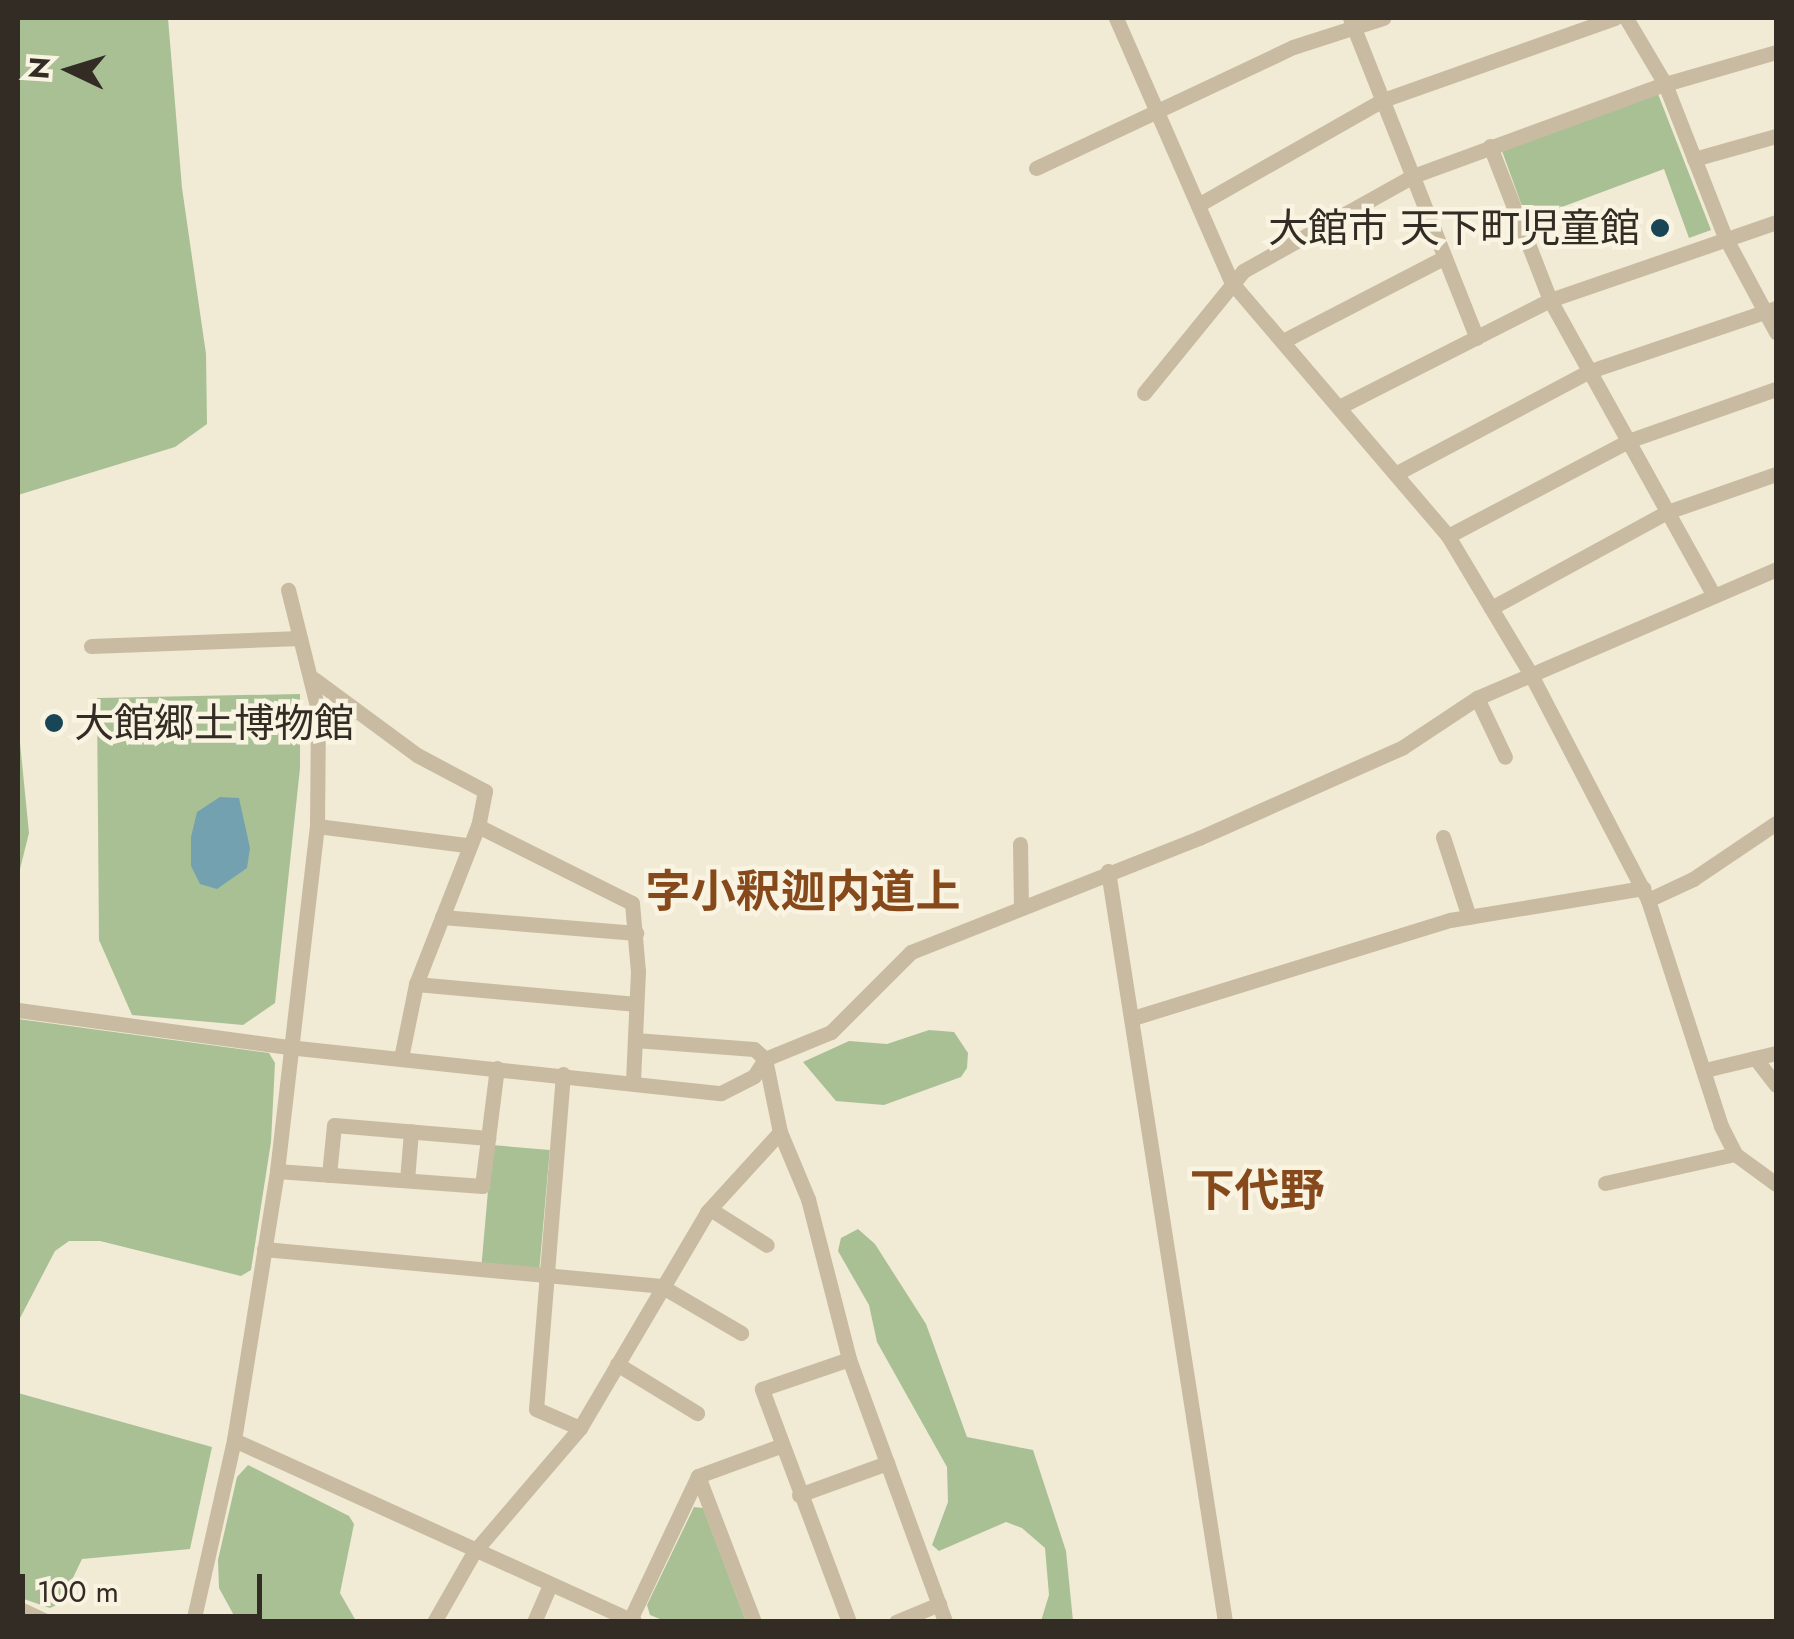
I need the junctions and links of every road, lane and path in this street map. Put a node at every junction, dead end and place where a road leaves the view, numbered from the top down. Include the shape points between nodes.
1 (1116, 18) edge
2 (1384, 18) edge
3 (1615, 18) edge
4 (1626, 18) edge
5 (1353, 23) edge
6 (1776, 52) edge
7 (1664, 84) junction
8 (1383, 100) junction
9 (1158, 115) junction
10 (1776, 136) edge
11 (1490, 146) junction
12 (1694, 159) junction
13 (1036, 168) dead end
14 (1414, 176) junction
15 (1198, 205) junction
16 (1776, 222) edge
17 (1725, 237) junction
18 (1445, 257) junction
19 (1232, 283) junction
20 (1550, 300) junction
21 (1771, 309) edge
22 (1776, 332) edge
23 (1477, 338) junction
24 (1283, 341) junction
25 (1590, 371) junction
26 (1776, 389) edge
27 (1144, 393) dead end
28 (1342, 405) junction
29 (1628, 441) junction
30 (1397, 473) junction
31 (1776, 474) edge
32 (1667, 512) junction
33 (1448, 536) junction
34 (1776, 569) edge
35 (288, 590) dead end
36 (1714, 596) junction
37 (1491, 608) junction
38 (300, 638) junction
39 (92, 646) dead end
40 (1530, 673) junction
41 (314, 679) junction
42 (1478, 698) junction
43 (1506, 757) dead end
44 (1776, 823) edge
45 (318, 826) junction
46 (478, 826) junction
47 (1443, 837) dead end
48 (1020, 844) dead end
49 (466, 846) junction
50 (1108, 871) junction
51 (1646, 894) junction
52 (1021, 908) junction
53 (442, 917) junction
54 (1468, 917) junction
55 (636, 933) junction
56 (416, 984) junction
57 (636, 1004) junction
58 (18, 1010) edge
59 (1132, 1018) junction
60 (635, 1040) junction
61 (288, 1047) junction
62 (1776, 1053) edge
63 (401, 1058) junction
64 (1755, 1058) junction
65 (766, 1060) junction
66 (497, 1068) junction
67 (1704, 1070) junction
68 (563, 1074) junction
69 (633, 1081) junction
70 (1776, 1085) edge
71 (411, 1132) junction
72 (780, 1132) junction
73 (488, 1138) junction
74 (1735, 1154) junction
75 (1776, 1161) edge
76 (277, 1171) junction
77 (1762, 1173) junction
78 (328, 1175) junction
79 (407, 1180) junction
80 (1605, 1184) dead end
81 (1776, 1184) edge
82 (710, 1209) junction
83 (767, 1244) dead end
84 (264, 1249) junction
85 (546, 1276) junction
86 (662, 1286) junction
87 (741, 1333) dead end
88 (849, 1359) junction
89 (617, 1364) junction
90 (698, 1412) dead end
91 (580, 1428) junction
92 (234, 1440) junction
93 (780, 1446) junction
94 (887, 1463) junction
95 (698, 1476) junction
96 (799, 1495) junction
97 (474, 1552) junction
98 (550, 1585) junction
99 (939, 1604) junction
100 (18, 1608) edge
101 (631, 1621) edge
102 (48, 1622) edge
103 (193, 1622) edge
104 (434, 1622) edge
105 (534, 1622) edge
106 (754, 1622) edge
107 (848, 1622) edge
108 (896, 1622) edge
109 (946, 1622) edge
110 (1225, 1622) edge

1 - 9 street
2 - 5 street
3 - 8 street
4 - 7 street
5 - 8 street
5 - 9 street
6 - 7 street
7 - 11 street
7 - 12 street
8 - 14 street
8 - 15 street
9 - 13 street
9 - 15 street
10 - 12 street
11 - 14 street
11 - 20 street
12 - 17 street
14 - 18 street
14 - 19 street
15 - 19 street
16 - 17 street
17 - 20 street
17 - 21 street
18 - 23 street
18 - 24 street
19 - 24 street
19 - 27 street
20 - 23 street
20 - 25 street
21 - 22 street
21 - 25 street
23 - 28 street
24 - 28 street
25 - 29 street
25 - 30 street
26 - 29 street
28 - 30 street
29 - 32 street
29 - 33 street
30 - 33 street
31 - 32 street
32 - 36 street
32 - 37 street
33 - 37 street
34 - 36 street
35 - 38 street
36 - 40 street
37 - 40 street
38 - 39 street
38 - 41 street
40 - 42 street
40 - 51 street
41 - 45 street
41 - 46 street via 418,756 485,791
42 - 43 street
42 - 50 street via 1403,747
44 - 51 street
45 - 49 street
45 - 61 street
46 - 49 street
46 - 55 street via 619,892 632,903
47 - 54 street
48 - 52 street
49 - 53 street
50 - 52 street
50 - 59 street
51 - 54 street
51 - 67 street
52 - 65 street via 912,952 832,1032
53 - 55 street
53 - 56 street
54 - 59 street
55 - 57 street
56 - 57 street
56 - 63 street
57 - 60 street
58 - 61 street
59 - 110 street
60 - 65 street via 754,1049
60 - 69 street
61 - 63 street
61 - 76 street
62 - 64 street
63 - 66 street
64 - 67 street
64 - 70 street
65 - 69 street via 754,1076 721,1093
65 - 72 street
66 - 68 street
66 - 73 street
67 - 74 street
68 - 69 street
68 - 85 street
71 - 73 street
71 - 78 street via 334,1124
71 - 79 street
72 - 82 street
72 - 88 street via 808,1199
73 - 79 street via 482,1186
74 - 77 street
74 - 80 street
75 - 77 street
76 - 78 street
76 - 84 street
77 - 81 street
78 - 79 street
82 - 83 street
82 - 86 street
84 - 85 street
84 - 92 street
85 - 86 street
85 - 91 street via 536,1409
86 - 87 street
86 - 89 street
88 - 93 street via 762,1390
88 - 94 street
89 - 90 street
89 - 91 street
91 - 97 street
92 - 97 street
92 - 103 street
93 - 95 street
93 - 96 street
94 - 96 street
94 - 99 street
95 - 101 street
95 - 106 street
96 - 107 street
97 - 98 street
97 - 104 street
98 - 101 street
98 - 105 street
99 - 108 street
99 - 109 street
100 - 102 street

